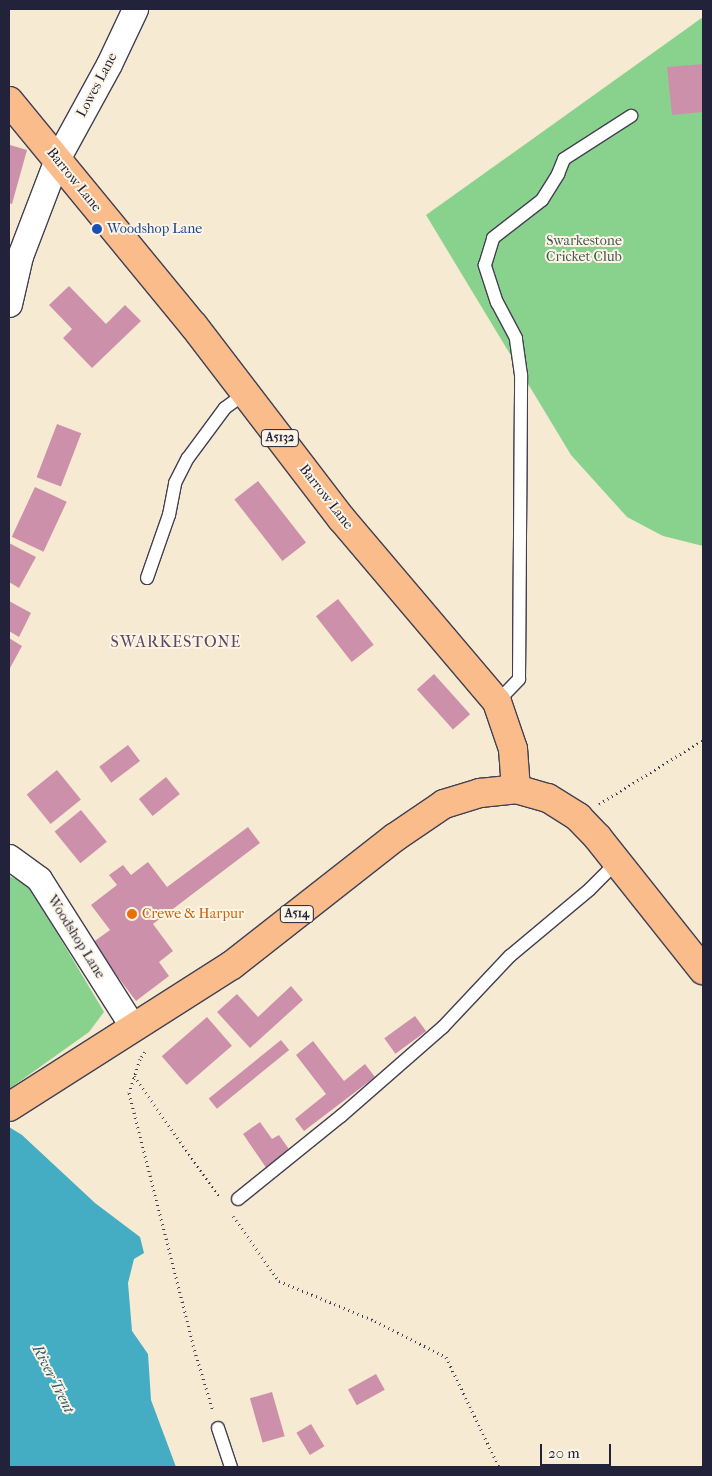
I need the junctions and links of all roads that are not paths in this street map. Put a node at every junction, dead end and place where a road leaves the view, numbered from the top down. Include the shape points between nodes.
1 (135, 9) edge
2 (9, 101) edge
3 (631, 116) dead end
4 (57, 159) junction
5 (9, 304) edge
6 (246, 393) junction
7 (147, 578) dead end
8 (497, 702) junction
9 (516, 789) junction
10 (9, 856) edge
11 (617, 862) junction
12 (703, 970) edge
13 (142, 1036) junction
14 (19, 1099) edge
15 (238, 1199) dead end
16 (218, 1428) road end
17 (231, 1467) edge

1 - 4 street, Lowes Lane
2 - 4 main road, Barrow Lane / A5132
3 - 8 lane via 564,159 542,200 493,238 485,265 497,303 516,338 521,375 519,679
4 - 5 street via 20,256
4 - 6 main road, Barrow Lane / A5132
6 - 7 lane via 225,408 188,458 175,483 170,516
6 - 8 main road, Barrow Lane / A5132 via 341,518
8 - 9 main road, Barrow Lane / A5132 via 513,749
9 - 11 main road, A514 via 548,798 578,817
9 - 13 main road, A514 via 480,793 444,804 387,843
10 - 13 street, Woodshop Lane via 39,879
11 - 12 main road, A514
11 - 15 lane via 510,956 443,1027 341,1116
13 - 14 main road, A514
16 - 17 lane

